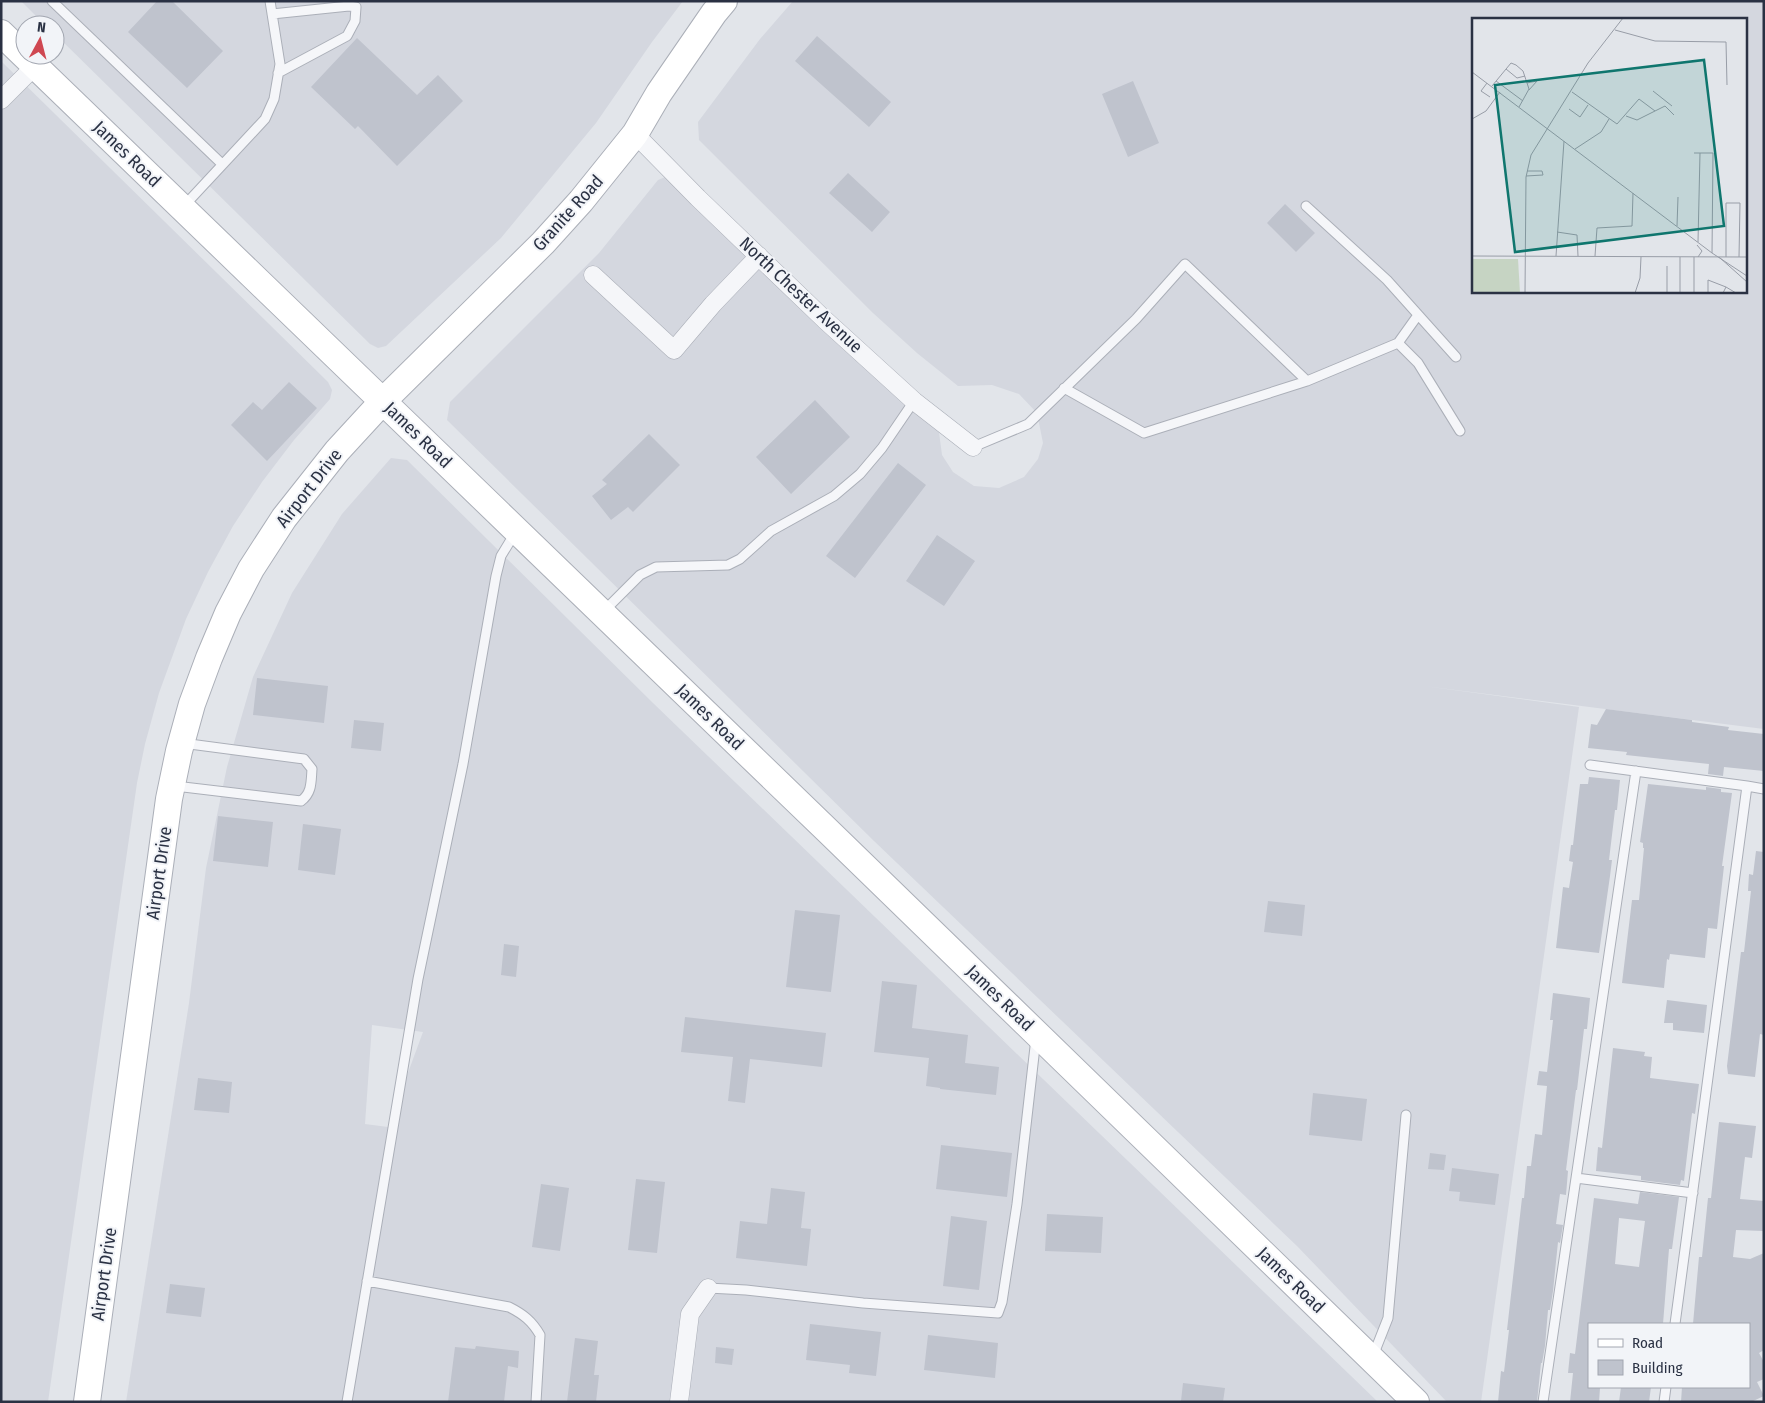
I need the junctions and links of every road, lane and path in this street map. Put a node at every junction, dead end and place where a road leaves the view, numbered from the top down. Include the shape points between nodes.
1 (52, 1) edge
2 (270, 1) edge
3 (724, 1) edge
4 (272, 14) junction
5 (1, 33) edge
6 (34, 66) junction
7 (278, 73) junction
8 (1, 100) edge
9 (635, 134) junction
10 (222, 164) junction
11 (1306, 206) dead end
12 (182, 208) junction
13 (759, 256) junction
14 (593, 275) dead end
15 (1418, 315) junction
16 (1398, 343) junction
17 (1456, 356) dead end
18 (1307, 381) junction
19 (1064, 388) junction
20 (383, 401) junction
21 (914, 401) junction
22 (1460, 431) dead end
23 (973, 447) joint
24 (517, 530) junction
25 (602, 612) junction
26 (181, 743) junction
27 (1590, 765) dead end
28 (1636, 771) junction
29 (172, 785) junction
30 (1747, 786) junction
31 (1764, 789) edge
32 (1036, 1033) junction
33 (1406, 1115) dead end
34 (1576, 1178) junction
35 (1693, 1193) junction
36 (367, 1282) junction
37 (708, 1288) joint
38 (1675, 1323) edge
39 (1372, 1359) junction
40 (1666, 1388) edge
41 (87, 1402) edge
42 (347, 1402) edge
43 (536, 1402) edge
44 (679, 1402) edge
45 (1416, 1402) edge
46 (1543, 1402) edge
47 (1664, 1402) edge

1 - 10 lane
2 - 4 lane
3 - 9 main road, Granite Road via 659,93
4 - 7 lane via 280,64
4 - 7 lane via 356,8 355,21 347,36
5 - 6 main road, James Road
6 - 8 street
6 - 12 main road, James Road
7 - 10 lane via 274,99 265,118
9 - 13 street, North Chester Avenue
9 - 20 main road, Granite Road via 543,243
10 - 12 lane
11 - 15 lane via 1387,280
12 - 20 main road, James Road
13 - 14 street via 674,350
13 - 21 street, North Chester Avenue
15 - 16 lane
15 - 17 lane
16 - 18 lane
16 - 22 lane via 1418,363
18 - 19 lane via 1144,433
18 - 19 lane via 1185,264 1136,319
19 - 23 lane via 1028,424
20 - 24 main road, James Road
20 - 26 main road, Airport Drive via 313,478 251,569 209,658
21 - 23 street, North Chester Avenue
21 - 25 lane via 882,448 860,474 834,496 771,531 740,559 728,565 656,567 640,575
24 - 25 main road, James Road
24 - 36 lane via 501,556 496,576 463,764 418,979
25 - 32 main road, James Road
26 - 29 main road, Airport Drive
26 - 29 lane via 304,759 312,769 310,792 301,801
27 - 28 lane
28 - 30 lane
28 - 34 lane
29 - 41 main road, Airport Drive
30 - 31 lane
30 - 35 lane
32 - 37 lane via 1017,1204 998,1313
32 - 39 main road, James Road
33 - 39 lane via 1388,1318
34 - 35 lane
34 - 46 lane
35 - 38 lane
36 - 42 lane
36 - 43 lane via 509,1307 524,1315 540,1335
37 - 44 street via 690,1314
39 - 45 main road, James Road
40 - 47 lane

